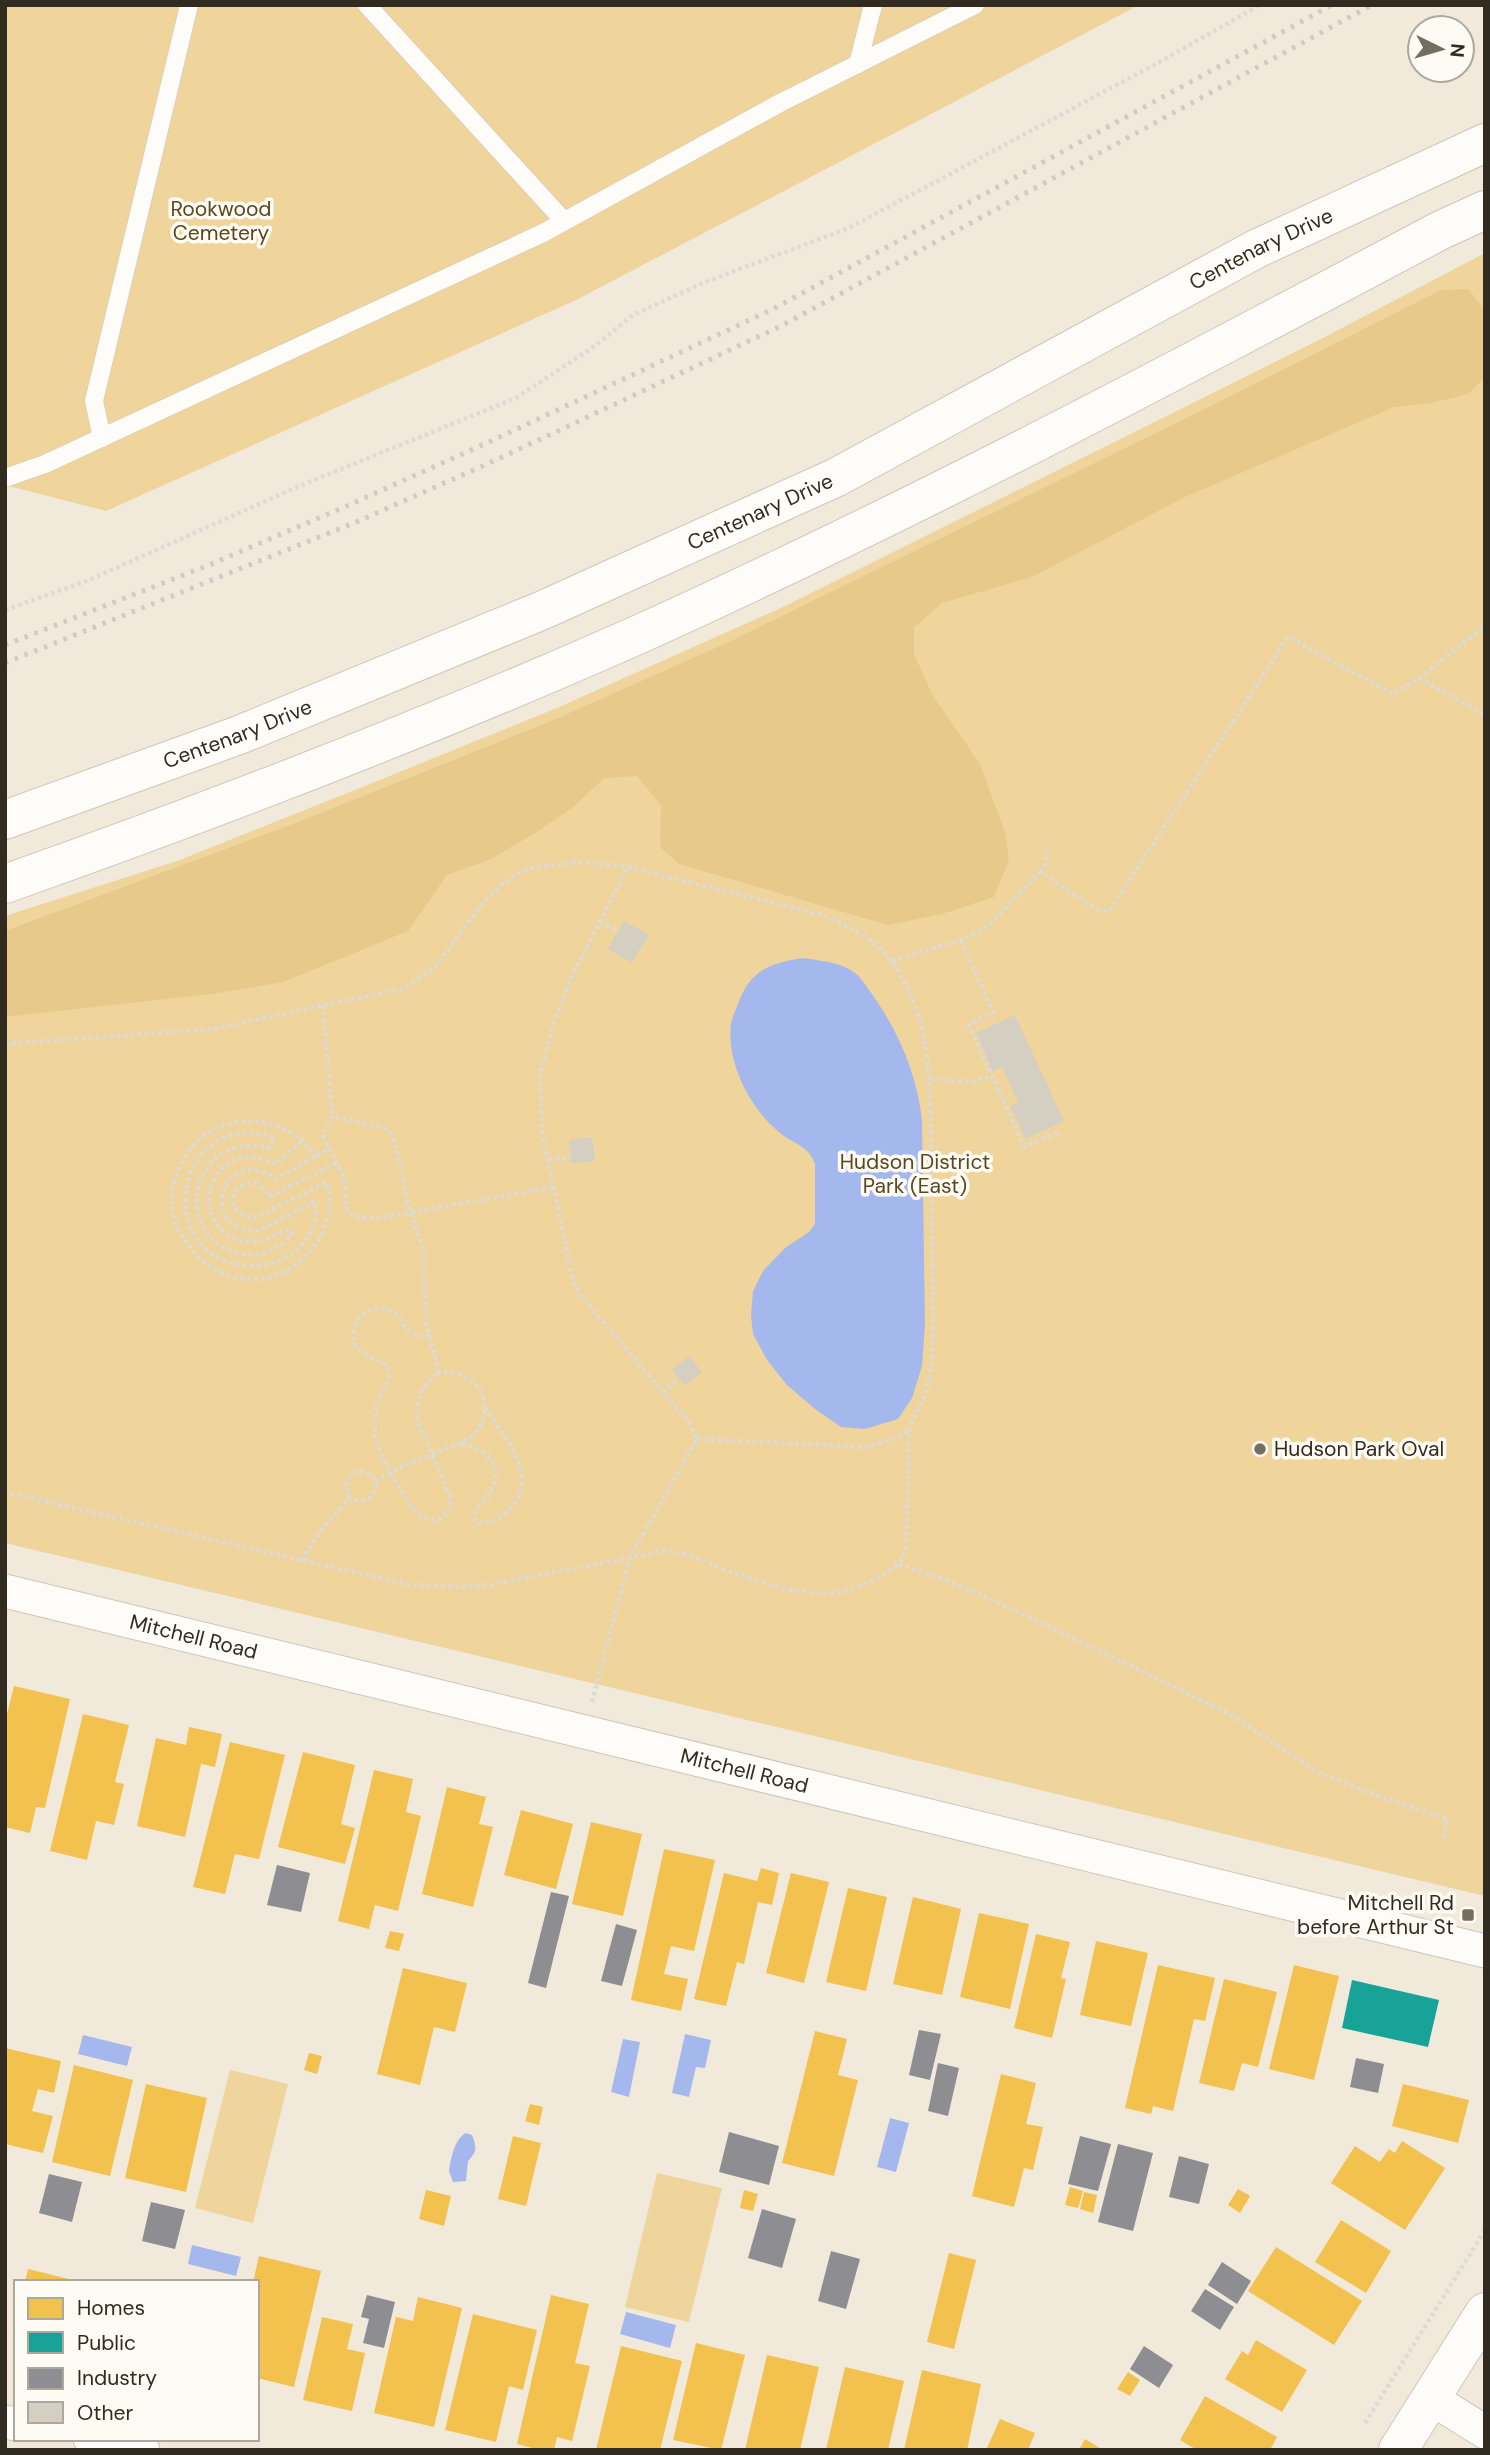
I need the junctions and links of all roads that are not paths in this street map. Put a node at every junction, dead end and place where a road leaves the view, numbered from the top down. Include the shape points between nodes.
1 (189, 5) edge
2 (367, 5) edge
3 (873, 5) edge
4 (975, 5) edge
5 (858, 64) junction
6 (1485, 143) edge
7 (1485, 210) edge
8 (564, 221) junction
9 (102, 438) junction
10 (5, 478) edge
11 (5, 820) edge
12 (5, 884) edge
13 (5, 1591) edge
14 (1485, 1951) edge
15 (1485, 2312) edge
16 (1432, 2399) junction
17 (1485, 2432) edge
18 (100, 2441) edge
19 (143, 2450) edge
20 (1398, 2450) edge

1 - 9 lane via 94,401
2 - 8 lane
3 - 5 lane
4 - 5 lane
5 - 8 lane
6 - 11 main road, Centenary Drive via 1256,249 837,477 518,620 239,735
7 - 12 main road via 895,514 631,637 367,750
8 - 9 lane
9 - 10 lane
13 - 14 street, Mitchell Road
15 - 16 main road
16 - 17 street
16 - 20 main road
18 - 19 street

